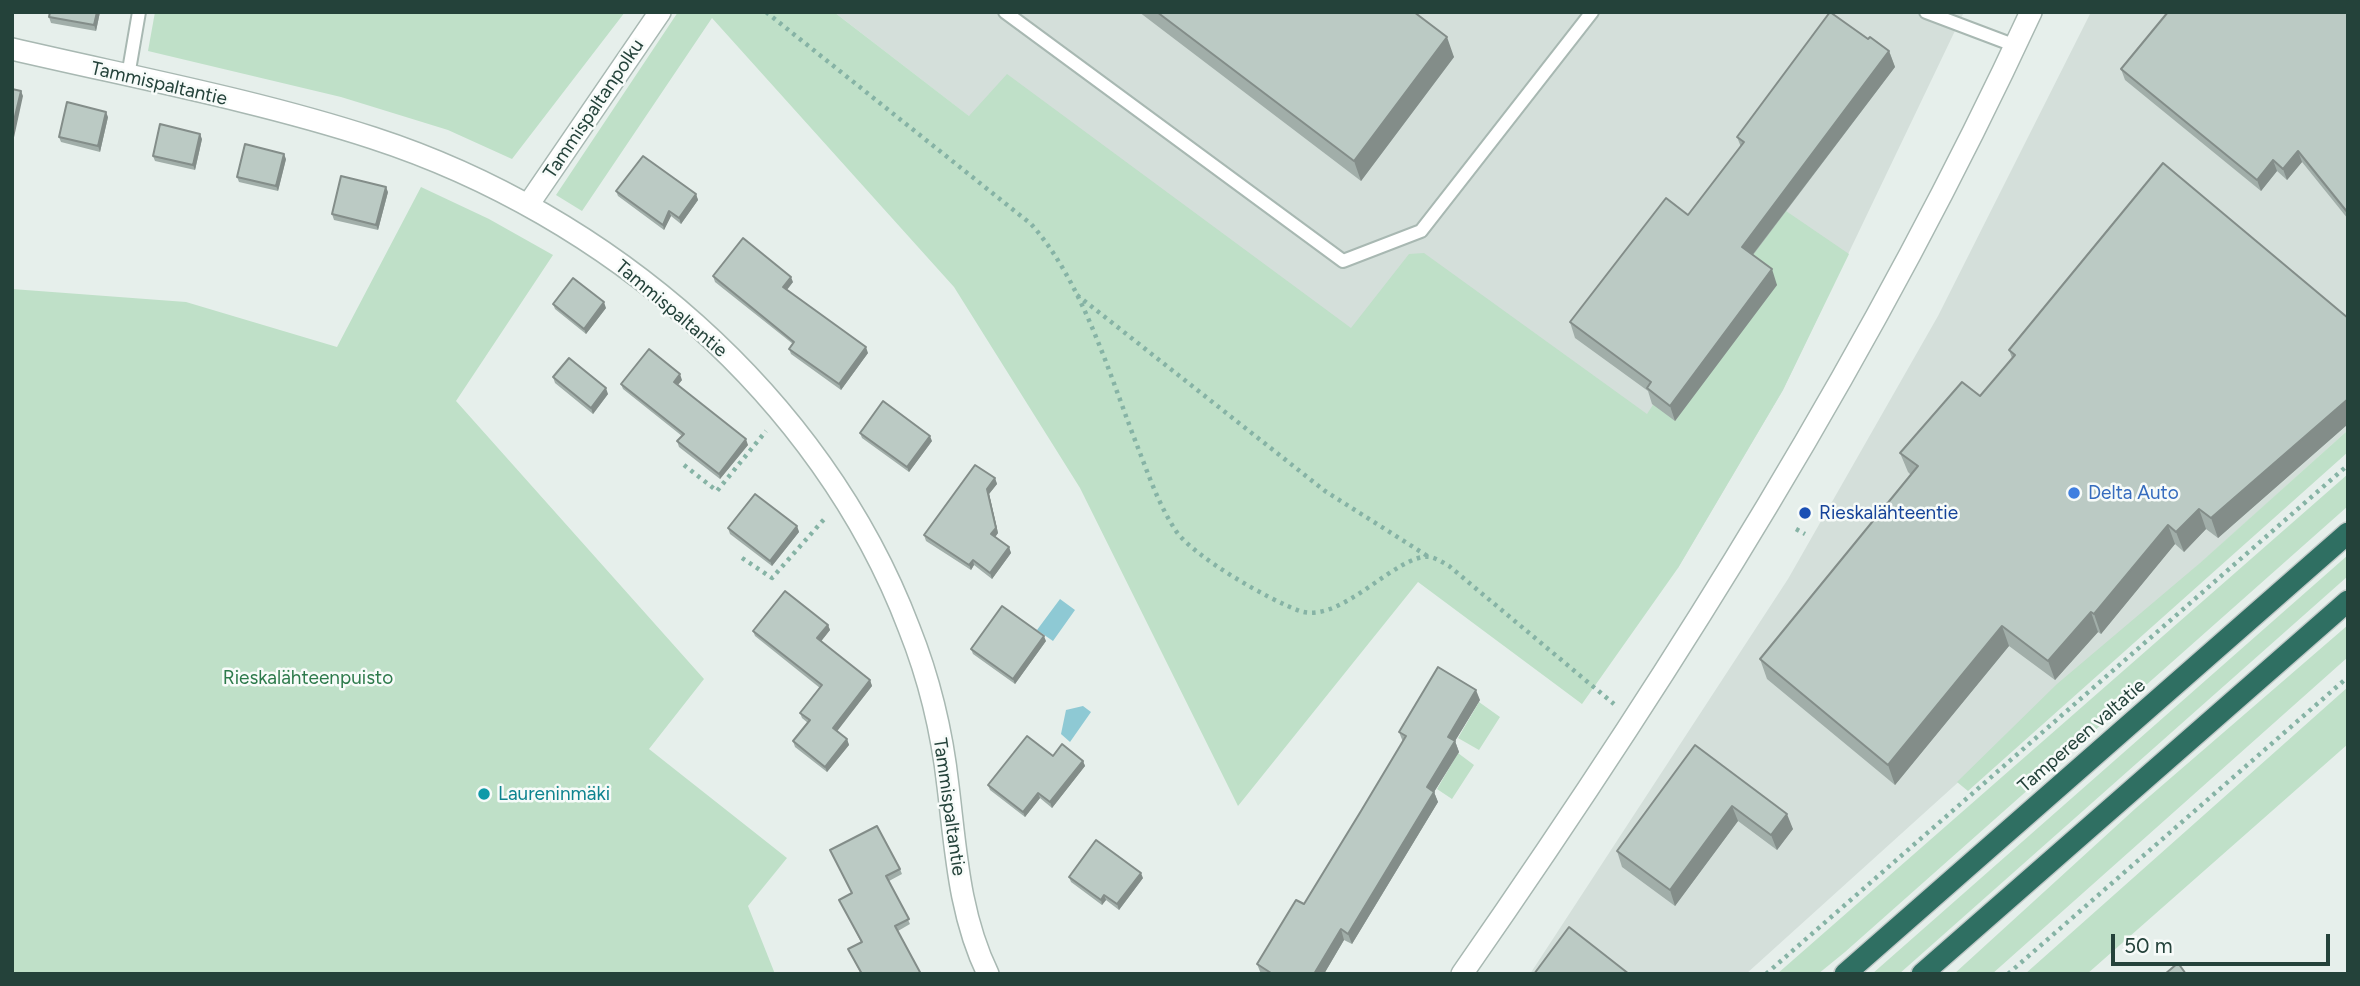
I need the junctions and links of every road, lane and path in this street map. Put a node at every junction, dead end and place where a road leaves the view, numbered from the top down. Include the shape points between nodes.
1 (139, 12) edge
2 (660, 12) edge
3 (766, 12) edge
4 (1005, 12) edge
5 (1592, 12) edge
6 (1926, 12) edge
7 (2031, 12) edge
8 (2015, 46) junction
9 (12, 49) edge
10 (128, 76) junction
11 (528, 205) junction
12 (1076, 294) junction
13 (762, 420) dead end
14 (768, 428) junction
15 (777, 438) dead end
16 (684, 465) dead end
17 (2348, 466) edge
18 (830, 511) dead end
19 (836, 521) dead end
20 (820, 524) dead end
21 (1796, 529) dead end
22 (2348, 533) edge
23 (1805, 534) dead end
24 (1430, 557) junction
25 (742, 558) dead end
26 (2348, 601) edge
27 (2348, 677) edge
28 (1634, 720) junction
29 (988, 974) edge
30 (1462, 974) edge
31 (1766, 974) edge
32 (1845, 974) edge
33 (1922, 974) edge
34 (2008, 974) edge

1 - 10 lane
2 - 11 street, Tammispaltanpolku
3 - 12 path via 1031,224 1056,254
4 - 5 lane via 1343,261 1421,231
6 - 8 lane
7 - 8 street
8 - 28 street via 1863,341 1775,494
9 - 10 street, Tammispaltantie
10 - 11 street, Tammispaltantie via 372,137
11 - 29 street, Tammispaltantie via 644,282 700,328 804,443 869,537 886,569 923,668 942,743 961,891
12 - 24 path via 1325,491
12 - 24 path via 1157,495 1177,532 1196,552 1303,612 1328,609 1410,562
13 - 14 path
14 - 15 path
14 - 16 path via 717,491
17 - 31 path
18 - 19 path
20 - 25 path via 772,578
21 - 23 path
22 - 32 highway, Tampereen valtatie
24 - 28 path via 1449,566
26 - 33 highway
27 - 34 path
28 - 30 street

